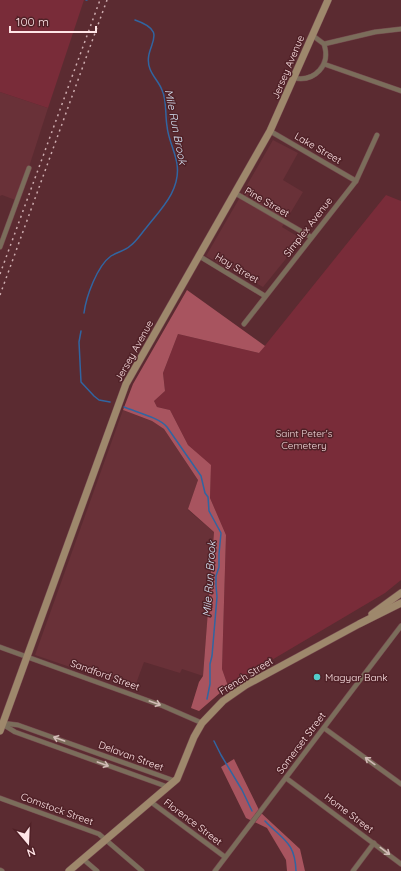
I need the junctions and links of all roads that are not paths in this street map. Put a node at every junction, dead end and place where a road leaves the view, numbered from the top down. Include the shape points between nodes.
1 (328, 0) edge
2 (401, 29) edge
3 (312, 35) junction
4 (324, 44) junction
5 (324, 64) junction
6 (294, 78) junction
7 (401, 91) edge
8 (270, 131) junction
9 (377, 135) dead end
10 (29, 168) dead end
11 (356, 180) junction
12 (235, 194) junction
13 (311, 237) junction
14 (0, 247) edge
15 (199, 256) junction
16 (266, 296) junction
17 (244, 324) dead end
18 (401, 593) edge
19 (401, 603) edge
20 (359, 624) junction
21 (401, 626) edge
22 (399, 633) edge
23 (0, 647) edge
24 (26, 656) junction
25 (202, 723) junction
26 (1, 726) edge
27 (324, 728) junction
28 (81, 747) junction
29 (78, 755) junction
30 (286, 778) junction
31 (175, 781) junction
32 (401, 784) edge
33 (168, 788) junction
34 (0, 798) edge
35 (151, 802) junction
36 (106, 840) junction
37 (374, 843) junction
38 (225, 857) junction
39 (83, 859) junction
40 (401, 864) edge
41 (69, 871) edge
42 (97, 871) edge
43 (142, 871) edge
44 (215, 871) edge
45 (353, 871) edge

1 - 3 street, Jersey Avenue
2 - 4 street via 375,32
3 - 4 street
3 - 6 street, Jersey Avenue
4 - 5 street
5 - 6 street via 313,76
5 - 7 street
6 - 8 street, Jersey Avenue
8 - 11 street, Lake Street
8 - 12 street, Jersey Avenue
9 - 11 street, Simplex Avenue
10 - 14 street
11 - 13 street, Simplex Avenue
12 - 13 street, Pine Street
12 - 15 street, Jersey Avenue
13 - 16 street, Simplex Avenue
15 - 16 street, Hay Street
15 - 24 street, Jersey Avenue via 123,390
16 - 17 street, Simplex Avenue
18 - 20 street, French Street
19 - 20 street, French Street
20 - 25 street, French Street via 246,685 223,701
21 - 22 street, Somerset Street
22 - 27 street, Somerset Street
23 - 24 street, Sandford Street
24 -> 25 street, Sandford Street via 164,706
24 - 26 street, Jersey Avenue
25 - 31 street, French Street
28 -> 26 street, Delavan Street via 18,725
26 - 29 street, Delavan Street
27 - 30 street, Somerset Street
32 -> 27 street
28 - 29 street
28 - 31 street, Delavan Street
29 -> 33 street, Delavan Street
30 - 37 street, Home Street
30 - 38 street, Somerset Street
31 - 33 street, French Street
33 - 35 street, French Street
34 - 36 street, Comstock Street via 99,834
35 - 36 street, French Street
35 - 38 street, Florence Street
36 - 39 street, French Street
36 - 43 street, Comstock Street
37 -> 40 street, Home Street
37 - 45 street
38 - 44 street, Somerset Street
39 - 41 street, French Street
39 - 42 street

